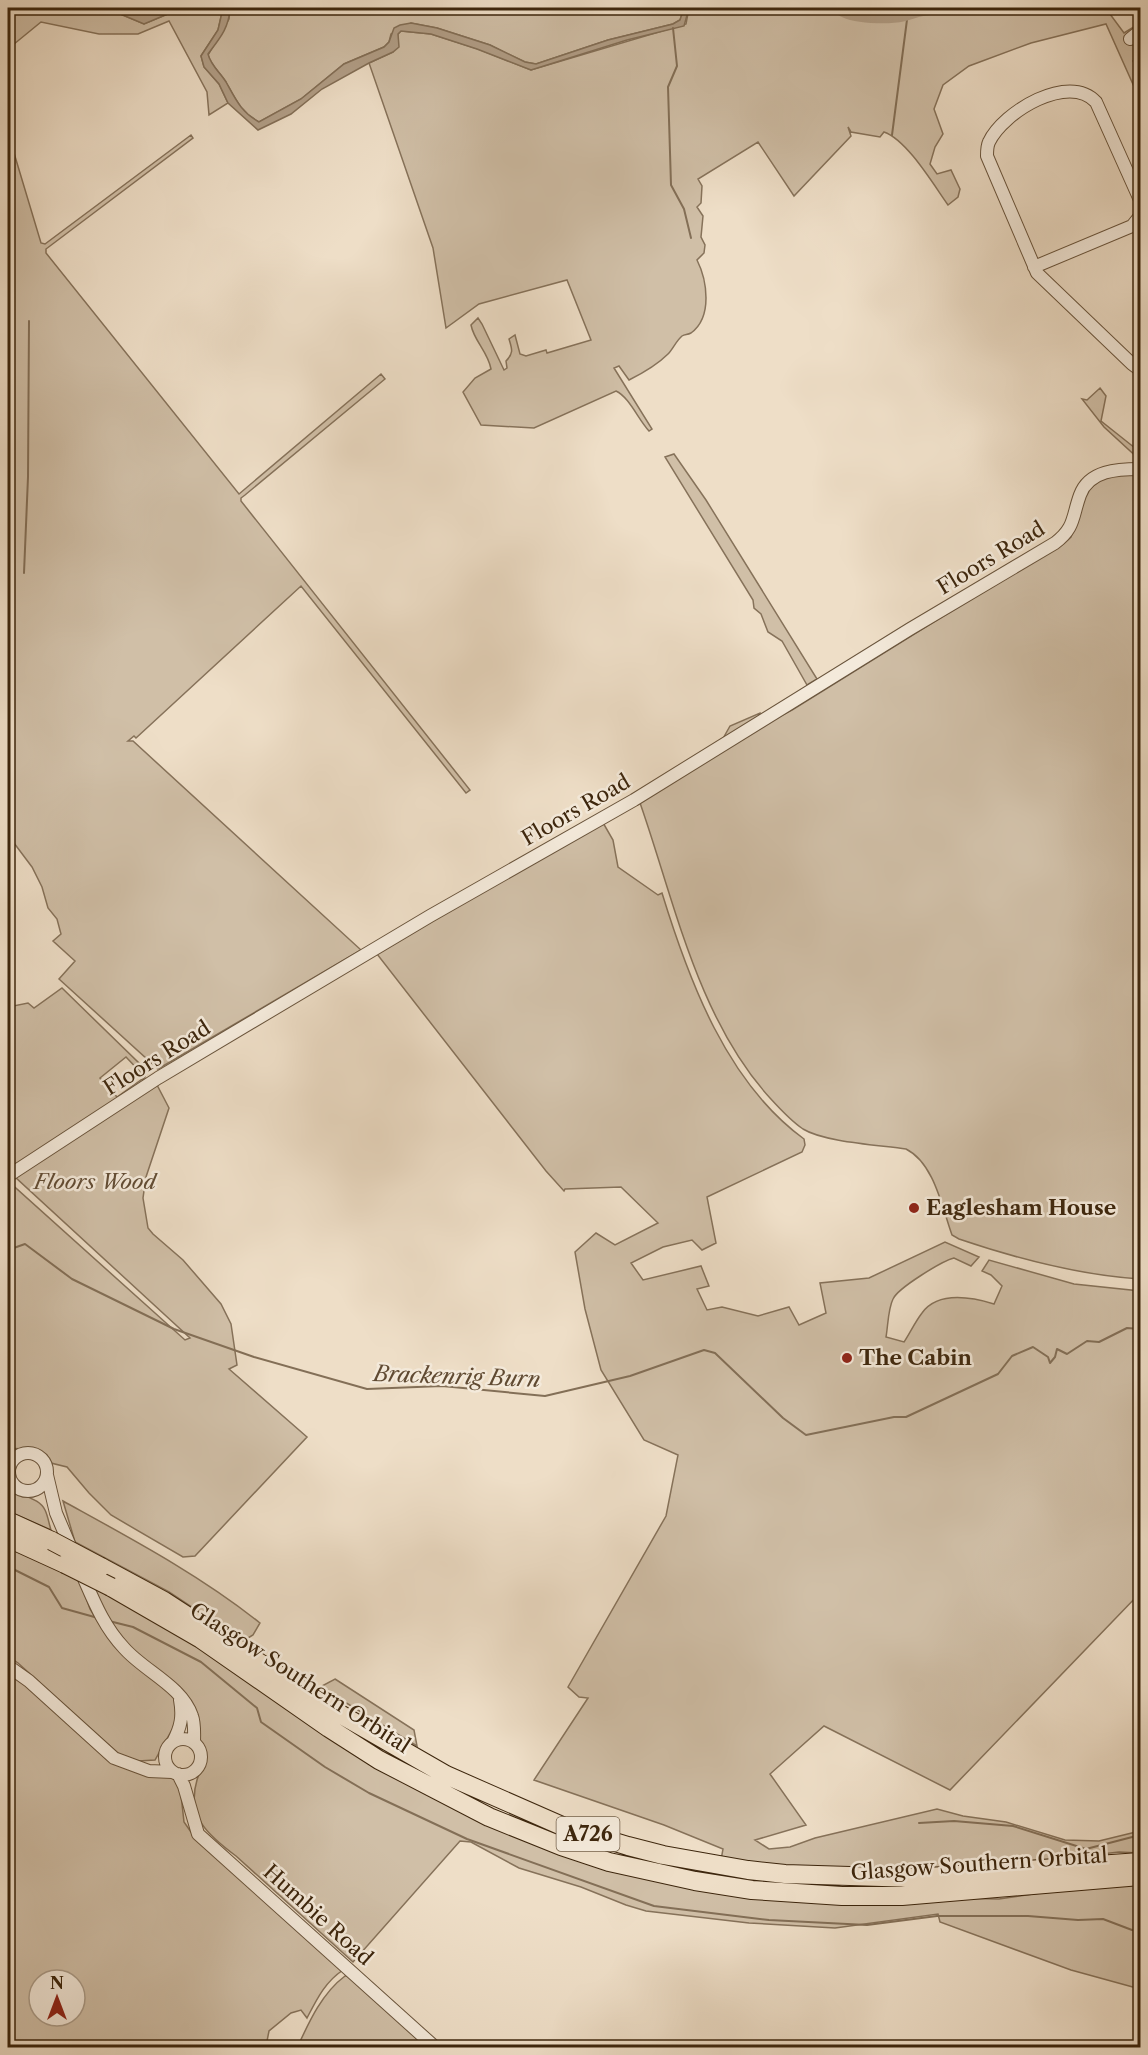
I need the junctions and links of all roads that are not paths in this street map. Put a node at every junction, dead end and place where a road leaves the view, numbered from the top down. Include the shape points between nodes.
1 (1140, 31) edge
2 (1130, 39) dead end
3 (1140, 200) edge
4 (1140, 216) edge
5 (1034, 267) junction
6 (1140, 370) edge
7 (1140, 469) edge
8 (8, 1176) edge
9 (8, 1452) edge
10 (21, 1454) junction
11 (9, 1472) edge
12 (47, 1475) junction
13 (23, 1490) junction
14 (56, 1513) junction
15 (8, 1521) edge
16 (8, 1538) edge
17 (8, 1666) edge
18 (179, 1696) junction
19 (173, 1742) junction
20 (194, 1743) junction
21 (165, 1756) junction
22 (125, 1763) junction
23 (194, 1771) junction
24 (175, 1773) junction
25 (188, 1802) junction
26 (1140, 1862) edge
27 (1140, 1875) edge
28 (436, 2048) edge

1 - 2 street
3 - 5 street via 1090,95 1060,92 1023,107 1004,122 988,143 987,156
4 - 5 street via 1132,226
5 - 6 street via 1044,281
7 - 8 street, Floors Road via 1112,470 1092,480 1080,494 1072,525 1055,543 634,800 158,1078
9 - 10 street
10 - 11 street via 11,1463
10 - 12 street via 40,1457
11 - 13 street via 14,1484
12 - 13 street via 39,1487
12 - 14 street, Humbie Road
13 - 14 street, Humbie Road via 42,1498
14 - 18 street, Humbie Road via 103,1621 124,1649
15 - 26 highway, Glasgow Southern Orbital / A726, bridge via 164,1600 326,1706 446,1775 562,1826 628,1846 785,1874 915,1878
16 - 27 highway, Glasgow Southern Orbital / A726, bridge via 111,1587 201,1640 379,1760 489,1817 609,1862 752,1890 843,1896 902,1896
17 - 22 street via 114,1758
18 - 19 street via 181,1725
18 - 20 street, Humbie Road via 192,1716
19 - 20 street via 184,1739
19 - 21 street
20 - 23 street, Humbie Road via 200,1752 200,1762
21 - 22 street via 154,1764
21 - 24 street, Humbie Road via 166,1764
22 - 24 street via 149,1772
23 - 24 street
23 - 25 street, Humbie Road
24 - 25 street, Humbie Road
25 - 28 street, Humbie Road via 198,1834

